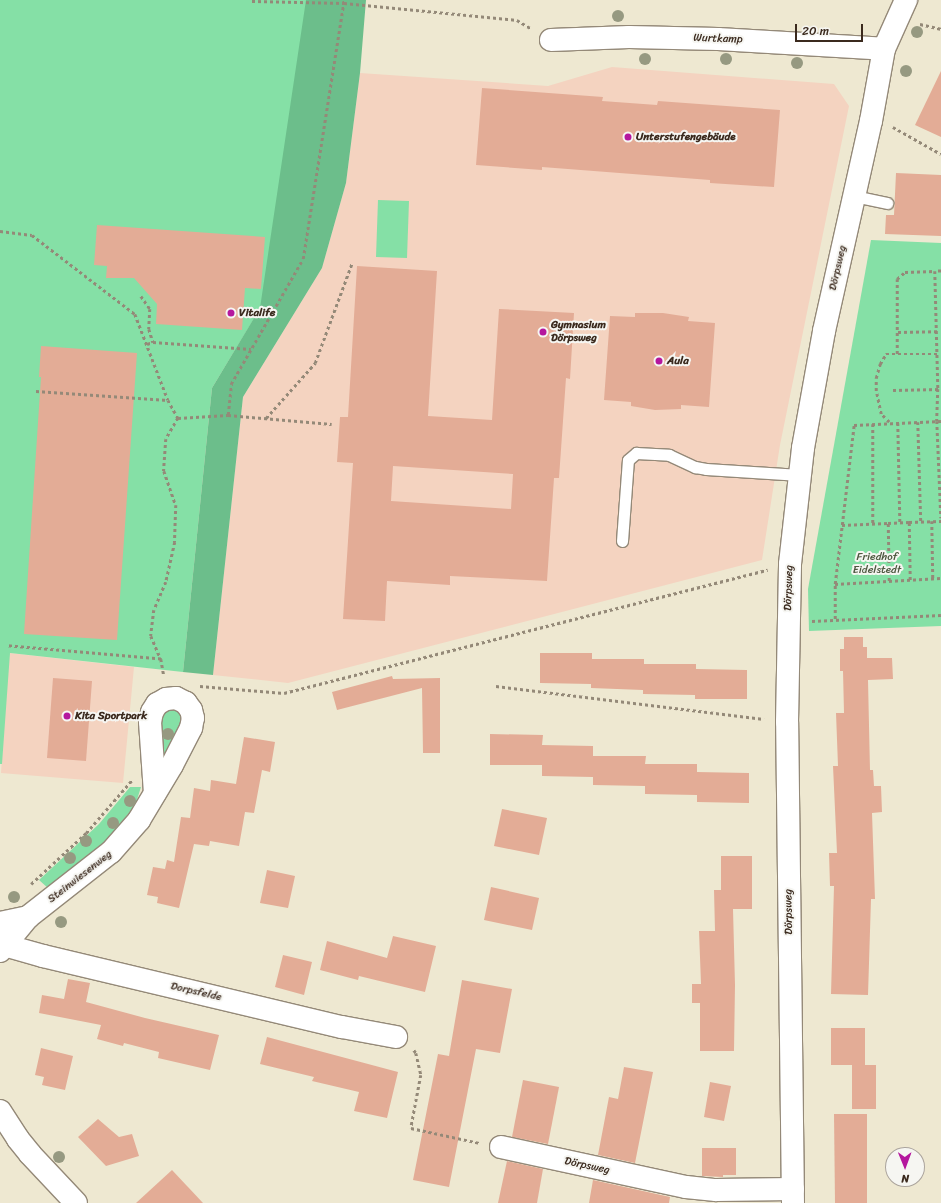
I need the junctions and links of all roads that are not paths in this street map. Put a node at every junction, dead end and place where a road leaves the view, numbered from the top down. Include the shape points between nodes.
1 (906, 0) edge
2 (551, 40) road end
3 (884, 49) junction
4 (854, 196) junction
5 (887, 203) dead end
6 (800, 475) junction
7 (622, 541) dead end
8 (154, 786) road end
9 (28, 917) junction
10 (0, 923) edge
11 (1, 942) edge
12 (396, 1037) road end
13 (0, 1111) edge
14 (492, 1146) road end
15 (793, 1196) edge
16 (76, 1203) edge

1 - 3 street, Dörpsweg
2 - 3 street, Wurtkamp via 629,37 718,38
3 - 4 street, Dörpsweg
4 - 5 lane
4 - 6 street, Dörpsweg via 824,331
6 - 7 lane via 706,469 695,467 670,455 636,453 628,460
6 - 15 street, Dörpsweg via 790,564 787,722
8 - 9 street, Steinwiesenweg via 138,820 112,852
9 - 10 street, Steinwiesenweg
9 - 11 street, Steinwiesenweg
11 - 12 street, Dorpsfelde via 43,956 327,1024
13 - 16 street via 26,1149
14 - 15 street, Dörpsweg via 686,1187

